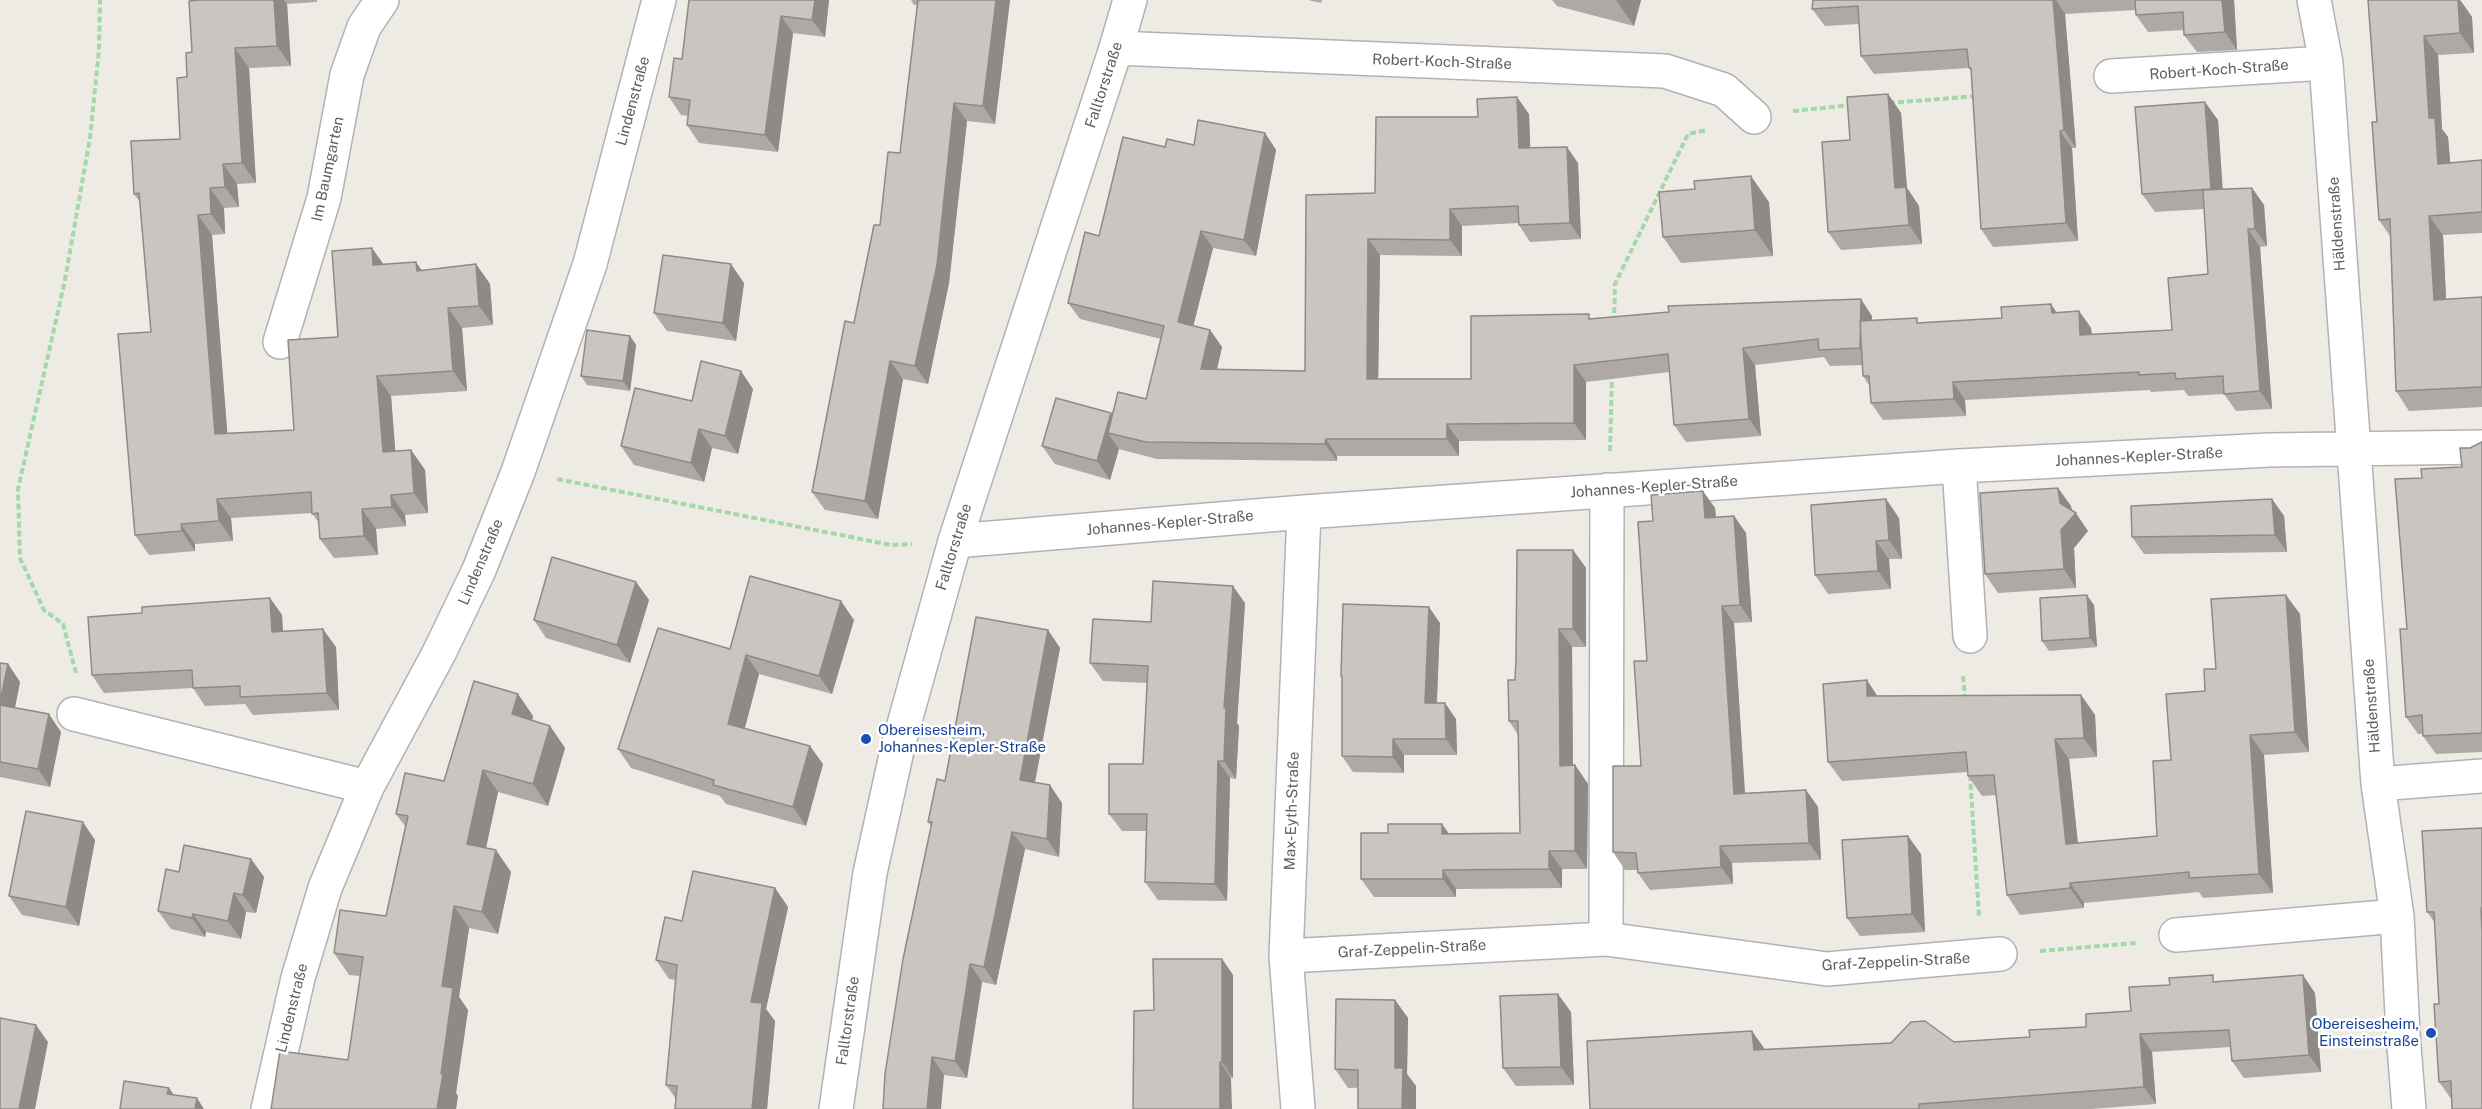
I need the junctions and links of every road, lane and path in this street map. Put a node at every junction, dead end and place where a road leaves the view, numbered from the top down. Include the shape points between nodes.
1 (100, 0) edge
2 (382, 0) edge
3 (659, 0) edge
4 (1130, 0) edge
5 (2314, 0) edge
6 (1116, 48) junction
7 (2326, 63) junction
8 (2111, 76) dead end
9 (1981, 96) edge
10 (1888, 103) edge
11 (1854, 105) edge
12 (1754, 117) junction
13 (1614, 330) edge
14 (280, 342) dead end
15 (1613, 365) edge
16 (2482, 447) edge
17 (2355, 450) junction
18 (1959, 466) junction
19 (518, 472) junction
20 (1606, 490) junction
21 (1304, 512) junction
22 (955, 541) junction
23 (1970, 636) joint
24 (1965, 700) edge
25 (74, 714) joint
26 (1970, 770) edge
27 (2482, 776) edge
28 (2378, 784) junction
29 (367, 788) junction
30 (2397, 916) junction
31 (2176, 935) joint
32 (1606, 939) junction
33 (1991, 955) junction
34 (1286, 956) junction
35 (268, 1109) edge
36 (836, 1109) edge
37 (1298, 1109) edge
38 (2409, 1109) edge

1 - 25 path via 90,138 65,280 18,489 20,558 44,610 63,624 81,689
2 - 14 street, Im Baumgarten via 364,27 347,75 324,198
3 - 19 street, Lindenstraße via 590,264
4 - 6 street, Falltorstraße
5 - 7 street, Häldenstraße
6 - 12 street, Robert-Koch-Straße via 1665,71 1724,90
6 - 22 street, Falltorstraße
7 - 8 street, Robert-Koch-Straße
7 - 17 street, Häldenstraße
9 - 10 path
11 - 12 path
12 - 13 path via 1688,134 1615,284
15 - 20 path
16 - 17 street
17 - 18 street, Johannes-Kepler-Straße via 2268,450
17 - 28 street, Häldenstraße
18 - 20 street, Johannes-Kepler-Straße
18 - 23 street
19 - 22 path via 891,545
19 - 29 street, Lindenstraße via 474,580
20 - 21 street, Johannes-Kepler-Straße
20 - 32 street
21 - 22 street, Johannes-Kepler-Straße
21 - 34 street, Max-Eyth-Straße
22 - 36 street, Falltorstraße via 898,746 870,873
23 - 24 path via 1963,666
25 - 29 street
26 - 33 path
27 - 28 street
28 - 30 street, Häldenstraße
29 - 35 street, Lindenstraße via 325,888 298,978
30 - 31 street
30 - 38 street, Häldenstraße
31 - 33 path via 2142,943
32 - 33 street, Graf-Zeppelin-Straße via 1827,969
32 - 34 street, Graf-Zeppelin-Straße
34 - 37 street, Max-Eyth-Straße

